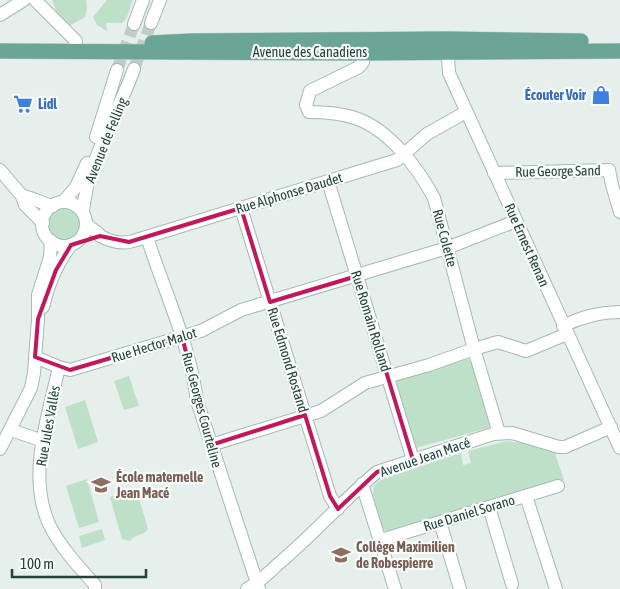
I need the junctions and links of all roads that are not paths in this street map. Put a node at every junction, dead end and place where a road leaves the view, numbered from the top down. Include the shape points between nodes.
1 (24, 0) edge
2 (35, 0) edge
3 (143, 0) edge
4 (160, 0) edge
5 (0, 15) edge
6 (151, 23) tunnel mouth
7 (134, 24) tunnel mouth
8 (76, 41) junction
9 (620, 41) edge
10 (0, 42) edge
11 (447, 46) junction
12 (0, 51) edge
13 (620, 51) edge
14 (364, 53) junction
15 (117, 70) tunnel mouth
16 (134, 70) tunnel mouth
17 (466, 112) junction
18 (405, 155) junction
19 (0, 170) edge
20 (494, 173) junction
21 (328, 181) junction
22 (22, 196) junction
23 (58, 204) junction
24 (241, 208) junction
25 (620, 212) edge
26 (84, 218) junction
27 (516, 221) junction
28 (43, 223) junction
29 (100, 236) junction
30 (147, 237) junction
31 (51, 241) junction
32 (75, 242) junction
33 (447, 248) junction
34 (357, 276) junction
35 (270, 302) junction
36 (620, 312) edge
37 (38, 319) junction
38 (565, 330) junction
39 (182, 336) junction
40 (474, 349) junction
41 (38, 358) junction
42 (59, 367) junction
43 (388, 376) junction
44 (305, 415) junction
45 (611, 427) junction
46 (10, 430) junction
47 (499, 434) junction
48 (43, 441) junction
49 (211, 445) junction
50 (620, 448) edge
51 (0, 449) edge
52 (413, 460) junction
53 (362, 484) junction
54 (558, 486) dead end
55 (526, 496) junction
56 (489, 507) junction
57 (338, 509) junction
58 (440, 522) junction
59 (381, 540) junction
60 (512, 584) dead end
61 (254, 587) edge
62 (96, 589) edge
63 (395, 589) edge
64 (460, 589) edge
65 (556, 589) edge

1 - 5 street
2 - 8 street
3 - 7 street
4 - 6 street
8 - 10 main road, Avenue des Canadiens
8 - 11 main road, Avenue des Canadiens
9 - 11 main road, Avenue des Canadiens
11 - 13 main road, Avenue des Canadiens
11 - 14 main road, Avenue des Canadiens
11 - 17 street, Rue Ernest Renan via 449,73
12 - 14 main road, Avenue des Canadiens
14 - 18 street, Rue Colette via 359,67 310,91 306,105 309,112 355,118 382,133
15 - 23 street, Avenue de Felling via 83,174 76,187
16 - 26 street, Avenue de Felling via 97,158 86,193
17 - 18 street, Rue Alphonse Daudet via 428,134
17 - 20 street, Rue Ernest Renan
18 - 21 street, Rue Alphonse Daudet
18 - 33 street, Rue Colette via 425,180 434,198
19 - 22 street
20 - 25 street, Rue George Sand via 609,170
20 - 27 street, Rue Ernest Renan
21 - 24 street, Rue Alphonse Daudet
21 - 34 street, Rue Romain Rolland
22 - 23 street via 45,205
22 - 28 street
23 - 26 street via 74,205
23 - 28 street via 46,213
24 - 30 street, Rue Alphonse Daudet
24 - 35 street, Rue Edmond Rostand
26 - 29 street, Rue Alphonse Daudet
26 - 32 street via 85,232
27 - 33 street, Rue Hector Malot
27 - 38 street, Rue Ernest Renan
28 - 31 street
29 - 30 street, Rue Alphonse Daudet via 124,243
29 - 32 street, Rue Alphonse Daudet
30 - 39 street, Rue Georges Courteline
31 - 32 street via 62,246
31 - 37 street via 50,257 38,295
32 - 37 street via 62,256
33 - 34 street, Rue Hector Malot
33 - 40 street, Rue Colette
34 - 35 street, Rue Hector Malot
34 - 43 street, Rue Romain Rolland
35 - 39 street, Rue Hector Malot via 241,310 201,331
35 - 44 street, Rue Edmond Rostand
36 - 38 street via 584,317
37 - 41 street
38 - 40 street via 526,351 498,342
38 - 45 street, Rue Ernest Renan
39 - 42 street, Rue Hector Malot via 70,370
39 - 49 street, Rue Georges Courteline
40 - 43 street
40 - 47 street, Rue Colette
41 - 42 street, Rue Hector Malot
41 - 46 street via 31,388
42 - 48 street, Rue Jules Vallès
43 - 44 street via 365,383 321,411
43 - 52 street, Rue Romain Rolland
44 - 49 street
44 - 57 street, Rue Edmond Rostand via 330,496
45 - 47 street, Avenue Jean Macé via 565,447 512,433
45 - 50 street, Rue Ernest Renan
46 - 48 street
46 - 51 street
47 - 52 street, Avenue Jean Macé
48 - 62 street, Rue Jules Vallès via 39,470 43,508 60,542
49 - 61 street, Rue Georges Courteline via 239,524
52 - 53 street, Avenue Jean Macé via 377,472
53 - 57 street, Avenue Jean Macé
53 - 59 street
54 - 55 street, Rue Daniel Sorano
55 - 56 street, Rue Daniel Sorano
55 - 65 street
56 - 58 street, Rue Daniel Sorano
56 - 60 street
57 - 61 street, Avenue Jean Macé
58 - 59 street, Rue Daniel Sorano
58 - 64 street
59 - 63 street

